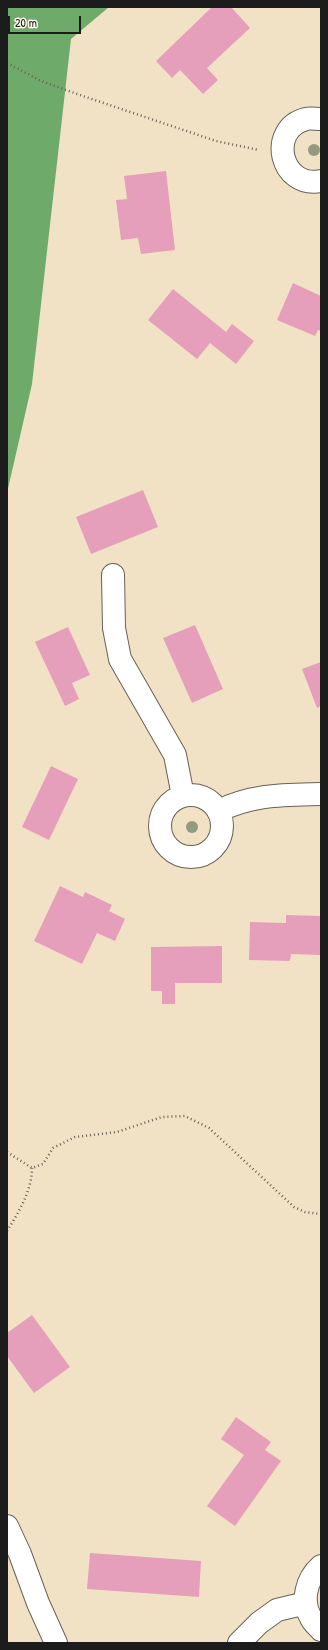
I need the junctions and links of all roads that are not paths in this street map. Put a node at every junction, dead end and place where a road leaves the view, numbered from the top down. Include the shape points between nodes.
1 (321, 119) edge
2 (321, 181) edge
3 (114, 575) dead end
4 (321, 794) edge
5 (182, 796) junction
6 (218, 812) junction
7 (7, 1526) edge
8 (321, 1566) edge
9 (306, 1603) junction
10 (321, 1630) edge
11 (56, 1643) edge
12 (240, 1643) edge

1 - 2 street via 306,119 293,126 285,137 282,152 285,163 293,174 304,180
3 - 5 street via 114,628 120,659 175,755
4 - 6 street via 264,796 237,802
5 - 6 street via 197,796 210,801
5 - 6 street via 170,802 161,815 159,828 165,845 180,856 194,858 208,853 218,842 222,826
7 - 11 street
8 - 9 street via 306,1588
9 - 10 street via 310,1618
9 - 12 street via 277,1610 258,1623

